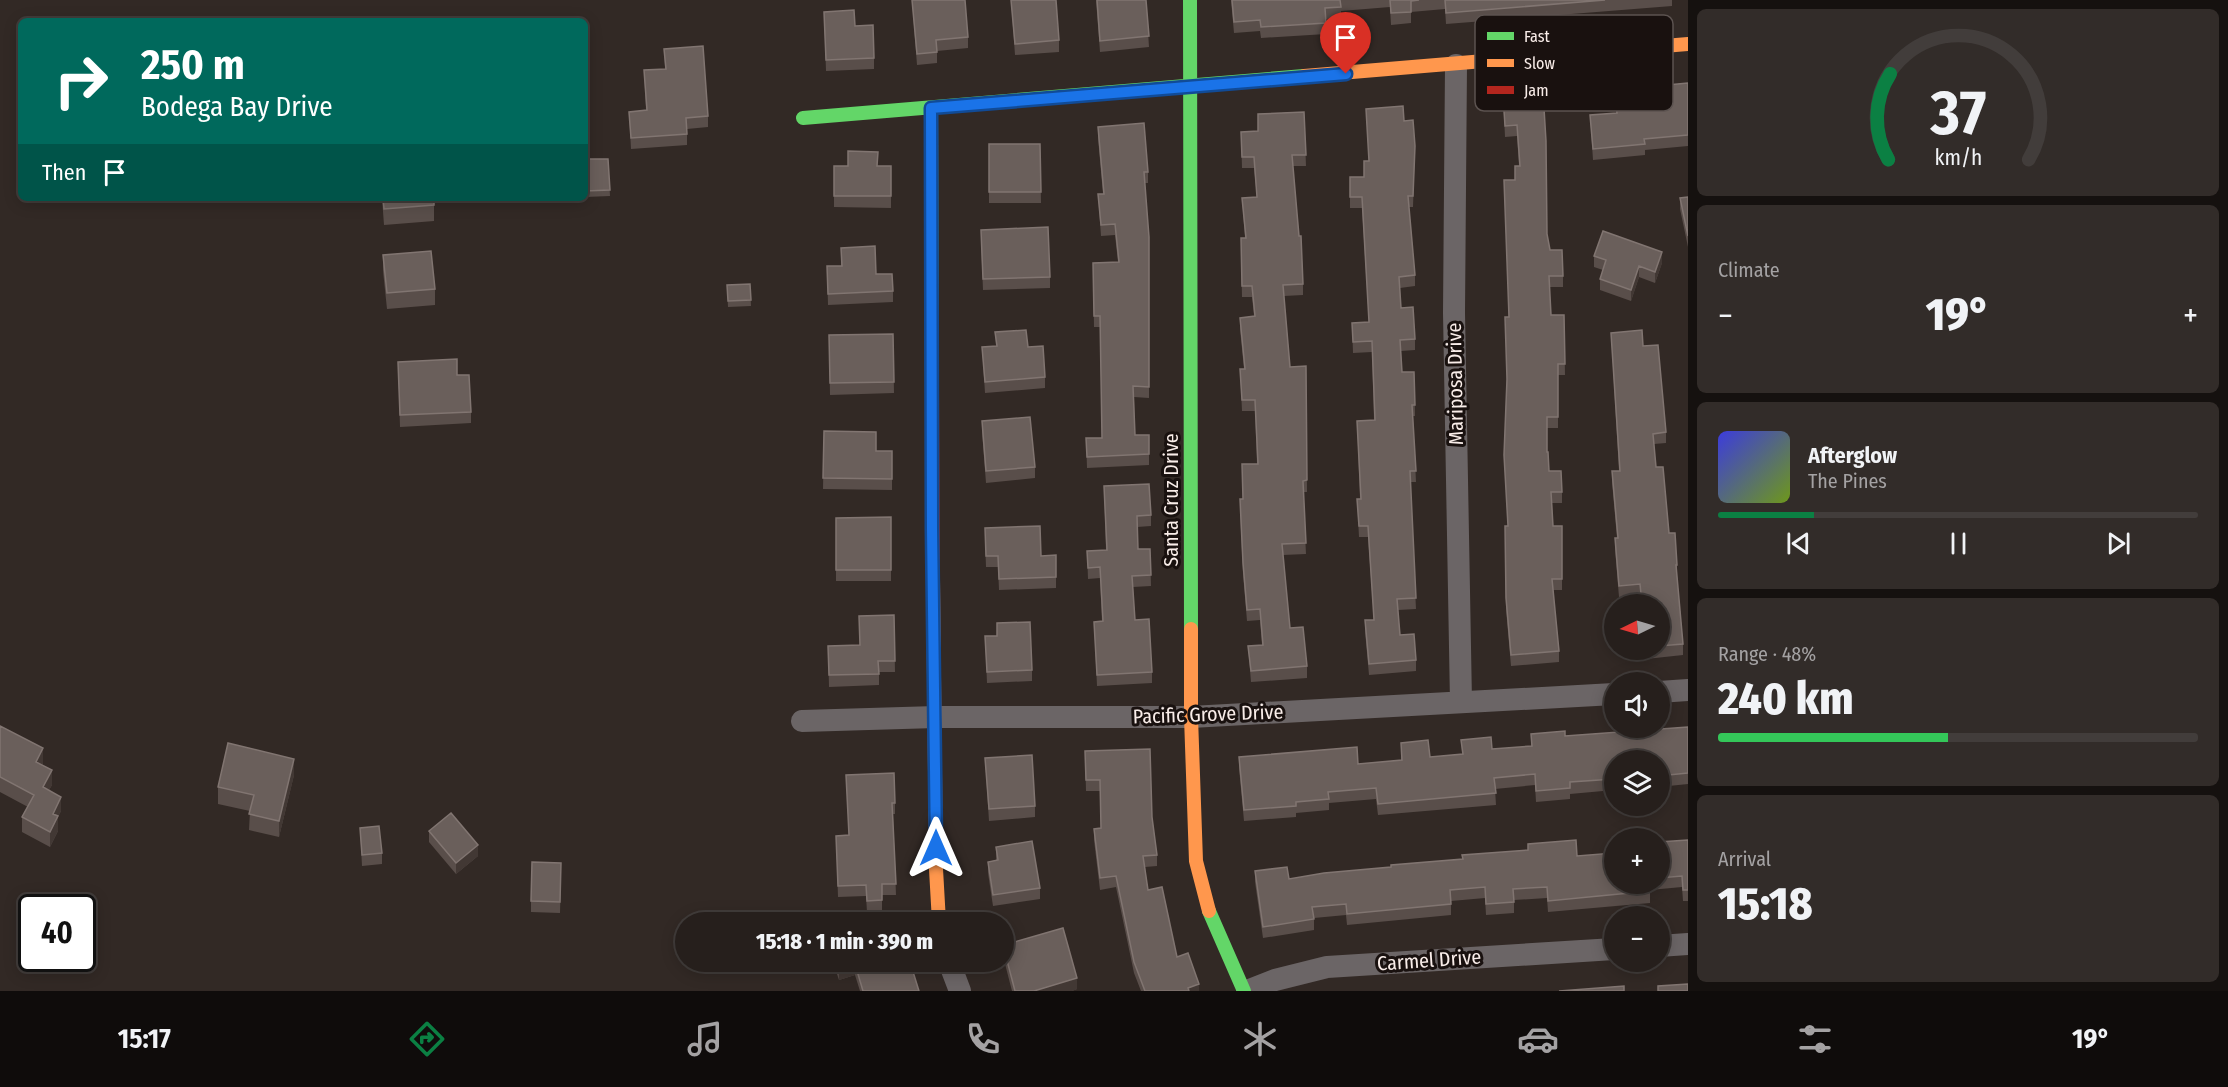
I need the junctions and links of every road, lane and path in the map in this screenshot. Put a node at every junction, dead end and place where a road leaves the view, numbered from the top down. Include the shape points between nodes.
1 (1190, 0) edge
2 (1688, 44) edge
3 (1673, 45) edge
4 (1475, 63) edge
5 (1456, 65) junction
6 (1190, 86) junction
7 (931, 108) junction
8 (803, 118) dead end
9 (1688, 690) edge
10 (1670, 691) edge
11 (1604, 695) edge
12 (1461, 702) junction
13 (936, 717) junction
14 (1191, 717) junction
15 (802, 721) dead end
16 (938, 912) edge
17 (1688, 944) edge
18 (1670, 945) edge
19 (1604, 950) edge
20 (953, 972) edge
21 (960, 991) edge
22 (1246, 991) edge

1 - 6 street, Santa Cruz Drive
2 - 3 street
4 - 5 street
5 - 6 street
5 - 12 street, Mariposa Drive via 1454,313
6 - 7 street
6 - 14 street, Santa Cruz Drive
7 - 8 street
7 - 13 street
9 - 10 street
11 - 12 street, Pacific Grove Drive
12 - 14 street, Pacific Grove Drive
13 - 14 street, Pacific Grove Drive
13 - 15 street, Pacific Grove Drive
13 - 16 street
14 - 22 street, Santa Cruz Drive via 1196,861 1205,903
17 - 18 street
19 - 22 street, Carmel Drive via 1327,967
20 - 21 street

